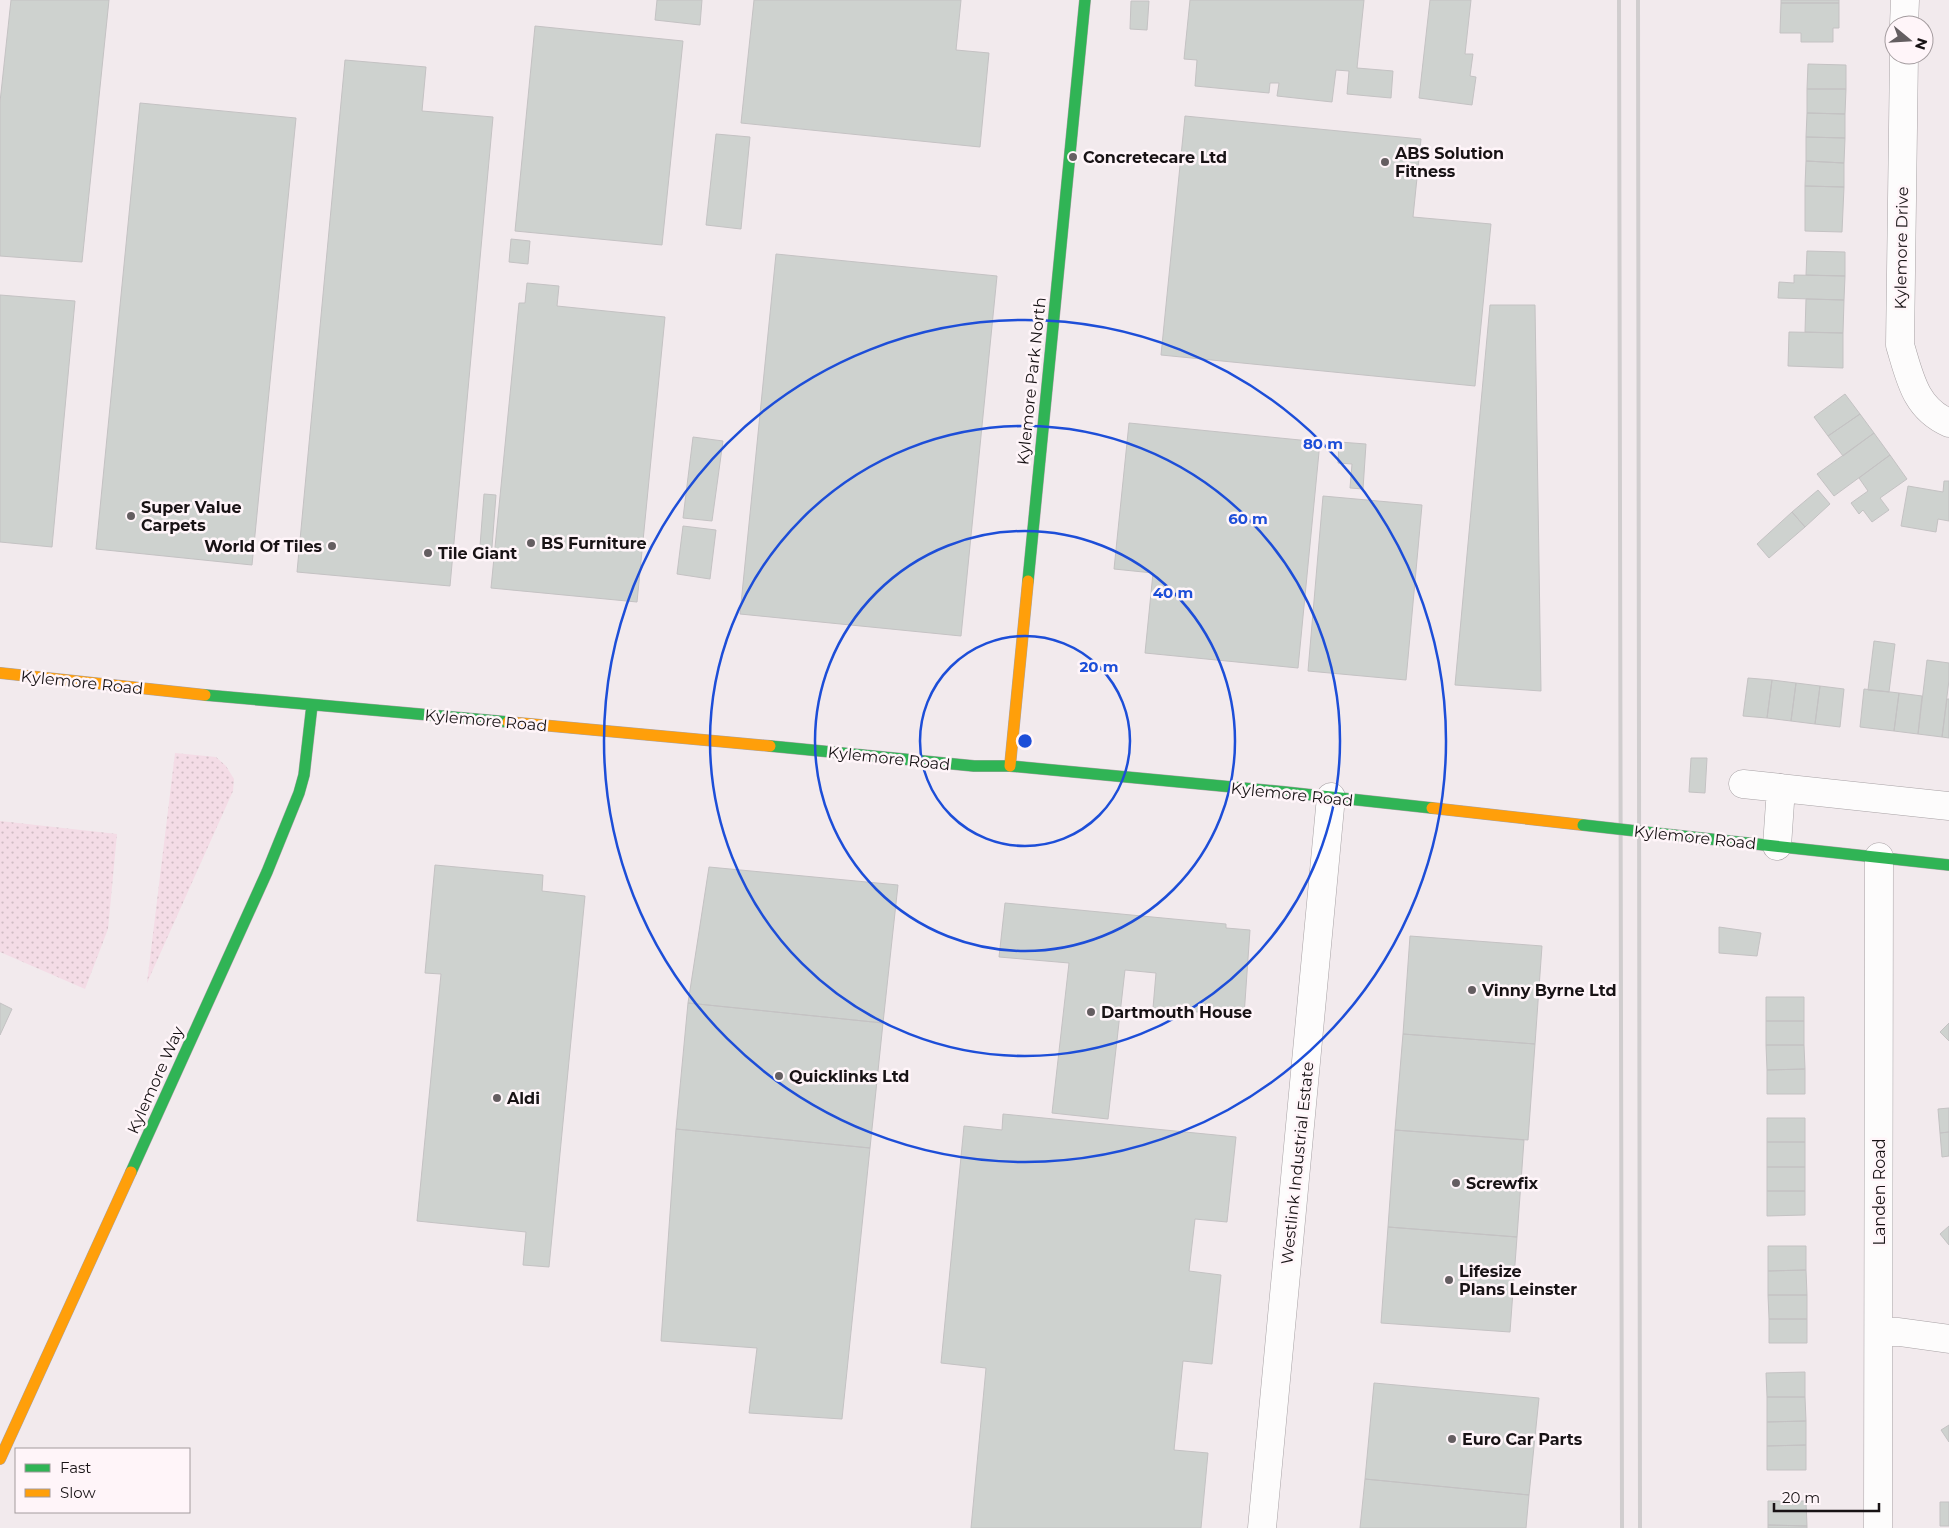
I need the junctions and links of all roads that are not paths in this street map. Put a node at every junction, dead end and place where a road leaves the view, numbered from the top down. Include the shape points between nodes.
1 (1085, 0) edge
2 (1905, 0) edge
3 (1904, 15) edge
4 (1904, 65) edge
5 (1949, 423) edge
6 (0, 673) edge
7 (312, 705) junction
8 (1010, 766) junction
9 (1743, 784) dead end
10 (1781, 788) junction
11 (1331, 797) junction
12 (1949, 806) edge
13 (1777, 846) junction
14 (1879, 857) junction
15 (1949, 865) edge
16 (1879, 1332) junction
17 (1949, 1339) edge
18 (0, 1460) edge
19 (1262, 1528) edge
20 (1878, 1528) edge

1 - 8 main road, Kylemore Park North
2 - 3 street
4 - 5 street, Kylemore Drive via 1900,345 1914,391 1936,417
6 - 7 main road, Kylemore Road
7 - 8 main road, Kylemore Road via 974,766
7 - 18 main road, Kylemore Way via 304,775 267,872
8 - 11 main road, Kylemore Road
9 - 10 street
10 - 12 street
10 - 13 street, Kylemore Road
11 - 13 main road, Kylemore Road, bridge
11 - 19 street, Westlink Industrial Estate
13 - 14 main road, Kylemore Road
14 - 15 main road, Kylemore Road
14 - 16 street, Landen Road
16 - 17 street
16 - 20 street, Landen Road

